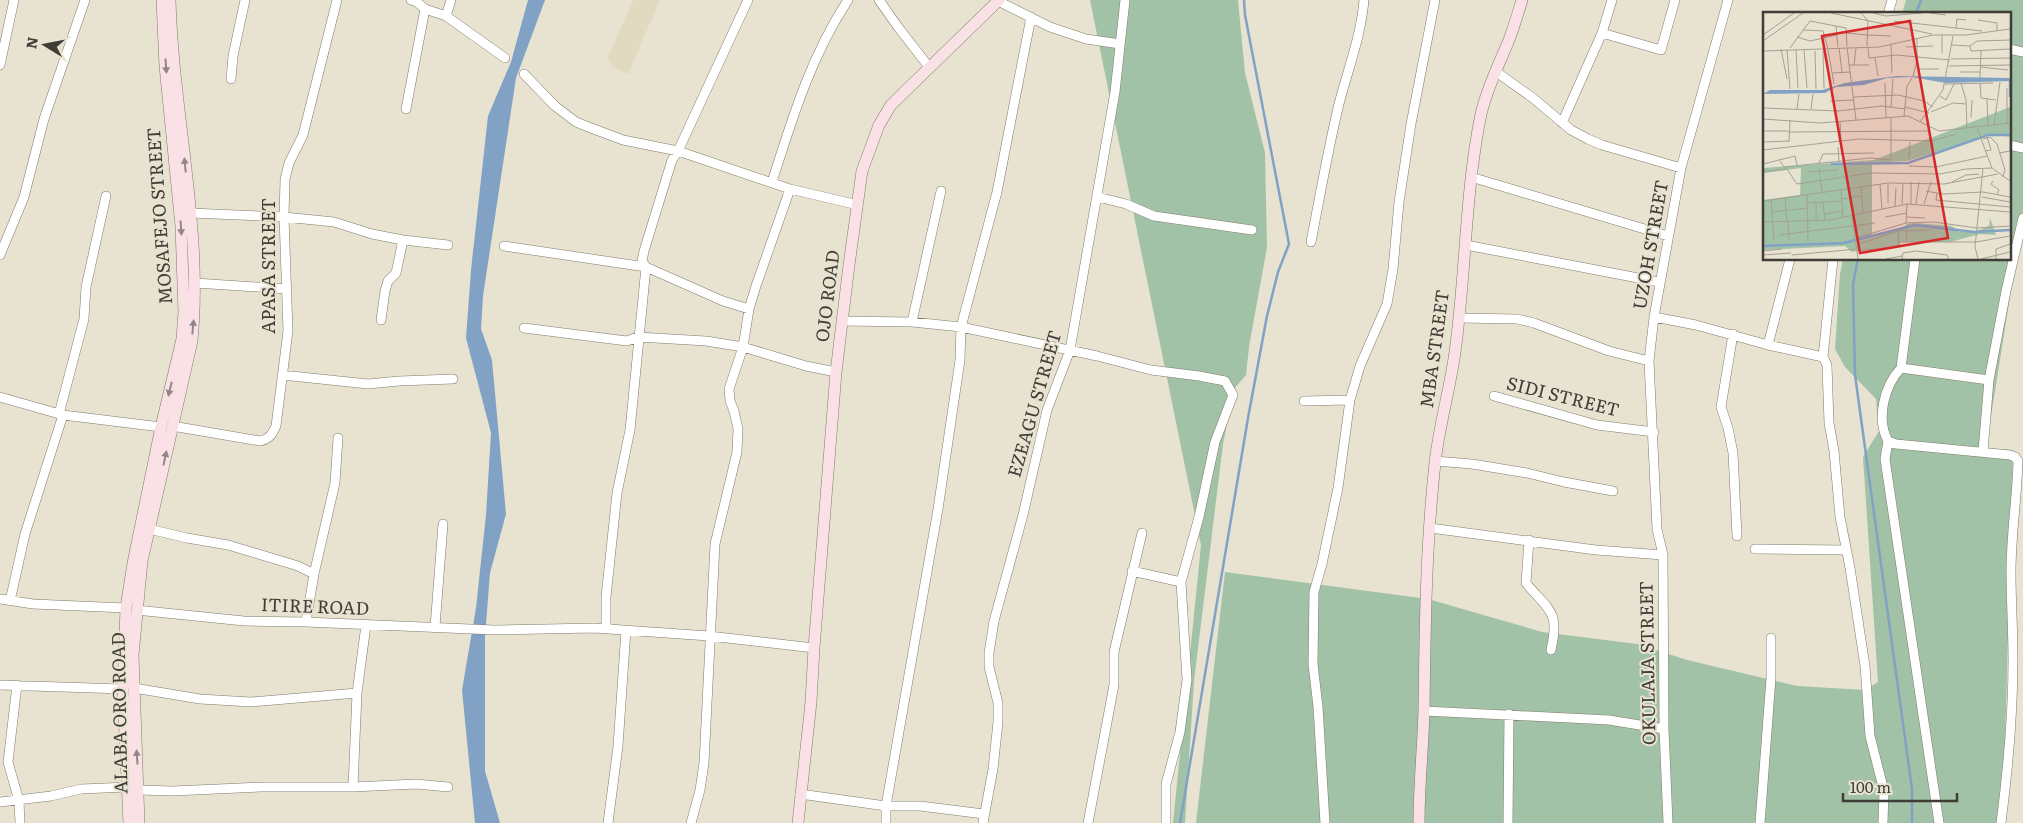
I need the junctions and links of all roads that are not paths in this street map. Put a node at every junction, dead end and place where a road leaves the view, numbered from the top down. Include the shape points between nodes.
1 (14, 0) edge
2 (85, 0) edge
3 (162, 0) edge
4 (170, 0) edge
5 (245, 0) edge
6 (337, 0) edge
7 (411, 0) edge
8 (451, 0) edge
9 (748, 0) edge
10 (848, 0) edge
11 (879, 0) edge
12 (1125, 0) edge
13 (1364, 0) edge
14 (1435, 0) edge
15 (1522, 0) edge
16 (1612, 0) edge
17 (1675, 0) edge
18 (1728, 0) edge
19 (999, 1) edge
20 (425, 9) junction
21 (446, 16) junction
22 (1030, 17) junction
23 (1602, 33) junction
24 (1120, 44) junction
25 (2010, 49) edge
26 (2023, 52) edge
27 (505, 58) dead end
28 (0, 65) edge
29 (929, 67) junction
30 (1495, 71) junction
31 (524, 74) dead end
32 (231, 79) dead end
33 (406, 109) dead end
34 (1562, 123) junction
35 (2010, 145) edge
36 (2023, 148) edge
37 (678, 151) junction
38 (1682, 168) junction
39 (1471, 177) junction
40 (772, 182) junction
41 (790, 189) junction
42 (941, 191) dead end
43 (106, 196) dead end
44 (1098, 197) junction
45 (858, 205) junction
46 (190, 213) junction
47 (284, 217) junction
48 (2023, 218) edge
49 (1252, 230) dead end
50 (1668, 236) junction
51 (403, 240) junction
52 (1311, 242) dead end
53 (448, 245) dead end
54 (1466, 245) junction
55 (504, 246) dead end
56 (0, 255) edge
57 (1790, 260) edge
58 (1833, 260) edge
59 (1915, 260) edge
60 (646, 267) junction
61 (1659, 282) junction
62 (194, 284) junction
63 (287, 289) junction
64 (749, 309) junction
65 (1654, 317) junction
66 (1459, 318) junction
67 (381, 320) dead end
68 (842, 321) junction
69 (912, 322) junction
70 (961, 327) junction
71 (524, 328) dead end
72 (1733, 334) junction
73 (638, 337) junction
74 (1768, 345) junction
75 (743, 347) junction
76 (1070, 350) junction
77 (1823, 357) junction
78 (1649, 361) junction
79 (1900, 368) junction
80 (836, 372) junction
81 (282, 376) junction
82 (453, 379) dead end
83 (1989, 380) junction
84 (1494, 396) dead end
85 (0, 397) edge
86 (1350, 400) junction
87 (1304, 401) dead end
88 (61, 415) junction
89 (167, 426) junction
90 (1654, 432) junction
91 (338, 438) dead end
92 (1888, 441) junction
93 (1982, 451) junction
94 (1435, 461) junction
95 (1613, 491) dead end
96 (151, 500) junction
97 (1657, 502) joint
98 (443, 524) dead end
99 (1430, 528) junction
100 (149, 529) junction
101 (1142, 533) dead end
102 (1737, 536) dead end
103 (1529, 540) junction
104 (1755, 549) dead end
105 (1846, 550) junction
106 (1663, 555) junction
107 (1132, 571) junction
108 (314, 574) junction
109 (1181, 582) junction
110 (0, 599) edge
111 (10, 600) junction
112 (131, 609) junction
113 (306, 622) junction
114 (366, 625) junction
115 (434, 627) junction
116 (606, 628) junction
117 (626, 630) junction
118 (709, 636) junction
119 (1771, 638) dead end
120 (814, 648) junction
121 (1551, 650) dead end
122 (0, 684) edge
123 (17, 685) junction
124 (128, 688) junction
125 (357, 694) junction
126 (1424, 711) junction
127 (1509, 714) junction
128 (1664, 729) junction
129 (353, 787) junction
130 (448, 787) dead end
131 (134, 788) junction
132 (800, 794) junction
133 (19, 801) junction
134 (0, 802) edge
135 (886, 806) junction
136 (984, 818) edge
137 (20, 823) edge
138 (128, 823) edge
139 (139, 823) edge
140 (608, 823) edge
141 (692, 823) edge
142 (798, 823) edge
143 (886, 823) edge
144 (1088, 823) edge
145 (1166, 823) edge
146 (1325, 823) edge
147 (1419, 823) edge
148 (1508, 823) edge
149 (1668, 823) edge
150 (1760, 823) edge
151 (1883, 823) edge
152 (1939, 823) edge
153 (2001, 823) edge

1 - 28 street
2 - 56 street via 44,119 24,197
3 -> 89 street, MOSAFEJO STREET via 184,286 182,339
46 -> 4 street, MOSAFEJO STREET
5 - 32 street
6 - 47 street, APASA STREET via 303,135 289,163
7 - 20 street
8 - 21 street
9 - 37 street
10 - 40 street via 826,37 800,95
11 - 29 street
12 - 24 street, EZEAGU STREET
13 - 52 street via 1359,37 1338,106
14 - 86 street via 1411,124 1388,304 1360,366
15 - 30 street, MBA STREET
16 - 23 street
17 - 23 street via 1660,50
18 - 38 street, UZOH STREET
19 - 22 street
19 - 29 street, OJO ROAD
20 - 21 street
20 - 33 street
21 - 27 street
22 - 24 street via 1086,39
22 - 70 street via 994,202
23 - 34 street
24 - 44 street, EZEAGU STREET
25 - 26 street
29 - 45 street, OJO ROAD via 891,105 879,125 862,171
30 - 34 street
30 - 39 street, MBA STREET via 1482,111
31 - 37 street via 576,122 623,140
34 - 38 street via 1602,145
35 - 36 street
37 - 40 street
37 - 60 street via 672,160 644,251 642,261
38 - 50 street, UZOH STREET
39 - 50 street
39 - 54 street, MBA STREET
40 - 41 street
41 - 45 street
41 - 64 street
42 - 69 street
43 - 88 street via 86,287 84,320
44 - 49 street via 1154,216
44 - 76 street, EZEAGU STREET
45 - 68 street, OJO ROAD
46 - 47 street
46 - 62 street, MOSAFEJO STREET
47 - 51 street via 334,222
47 - 63 street, APASA STREET
48 - 83 street
50 - 61 street, UZOH STREET
51 - 53 street
51 - 67 street via 396,273 388,281
54 - 61 street
54 - 66 street, MBA STREET
55 - 60 street
57 - 74 street
58 - 77 street
59 - 79 street
60 - 64 street
60 - 73 street
61 - 65 street, UZOH STREET
62 - 63 street
89 -> 62 street, MOSAFEJO STREET via 192,342
63 - 81 street, APASA STREET via 288,331
64 - 75 street
65 - 72 street
65 - 78 street, UZOH STREET
66 - 78 street via 1517,320
66 - 94 street, MBA STREET
68 - 69 street
68 - 80 street, OJO ROAD
69 - 70 street
70 - 76 street
70 - 135 street via 960,360 938,509
71 - 73 street via 627,341
72 - 74 street
72 - 102 street via 1721,408 1733,453
73 - 75 street
73 - 116 street via 630,430 617,493 606,597
74 - 77 street
75 - 80 street
75 - 118 street via 729,390 738,429 737,452 715,544
76 - 109 street via 1152,370 1226,381 1233,395 1216,442
76 - 136 street, EZEAGU STREET via 1047,410 994,621 989,667 998,703 998,722
77 - 105 street via 1827,365 1829,423
78 - 90 street, UZOH STREET via 1651,425
79 - 83 street
79 - 92 street via 1891,378 1885,398 1883,421
80 - 120 street, OJO ROAD
81 - 82 street via 368,384
81 - 89 street, APASA STREET via 276,426 266,439 260,441
83 - 93 street
84 - 90 street, SIDI STREET via 1597,426
85 - 88 street
86 - 87 street
86 - 146 street via 1338,488 1314,592 1313,664
88 - 89 street
88 - 111 street via 25,534
89 - 96 street, ALABA ORO ROAD
90 - 97 street, UZOH STREET
91 - 108 street via 335,483
92 - 93 street via 1906,446
92 - 152 street via 1885,460
93 - 153 street via 2010,455 2018,461 2012,536 2013,660
94 - 95 street via 1527,473
94 - 99 street, MBA STREET
96 - 100 street, ALABA ORO ROAD
96 - 112 street, ALABA ORO ROAD via 133,563
97 - 106 street, OKULAJA STREET via 1657,529
98 - 115 street
99 - 103 street
99 - 126 street, MBA STREET
100 - 108 street via 228,545
100 - 112 street, ALABA ORO ROAD
101 - 107 street
103 - 106 street
103 - 121 street via 1526,583 1548,605 1554,617
104 - 105 street
105 - 151 street via 1865,666 1869,729 1884,791
106 - 128 street, OKULAJA STREET
107 - 109 street
107 - 144 street via 1114,652 1114,685
108 - 113 street
109 - 145 street via 1187,680 1180,732 1166,784
110 - 111 street, ITIRE ROAD
111 - 112 street, ITIRE ROAD
112 - 113 street, ITIRE ROAD via 244,621
112 - 124 street, ALABA ORO ROAD via 133,655
113 - 114 street, ITIRE ROAD
114 - 115 street, ITIRE ROAD
114 - 125 street
115 - 116 street, ITIRE ROAD via 494,630
116 - 117 street, ITIRE ROAD
117 - 118 street, ITIRE ROAD
117 - 140 street via 618,746
118 - 120 street, ITIRE ROAD
118 - 141 street via 704,763
119 - 150 street
120 - 132 street, OJO ROAD
122 - 123 street
123 - 124 street
123 - 133 street via 8,762
124 - 125 street via 200,699 250,702
124 - 131 street, ALABA ORO ROAD
125 - 129 street
126 - 127 street
126 - 147 street, MBA STREET
127 - 128 street via 1609,720
127 - 148 street
128 - 149 street, OKULAJA STREET
129 - 130 street via 416,784
129 - 131 street via 262,786 173,792
131 - 133 street via 81,789
131 - 138 street, ALABA ORO ROAD
131 - 139 street, ALABA ORO ROAD
132 - 135 street
132 - 142 street, OJO ROAD
133 - 134 street
133 - 137 street
135 - 136 street via 920,806
135 - 143 street

